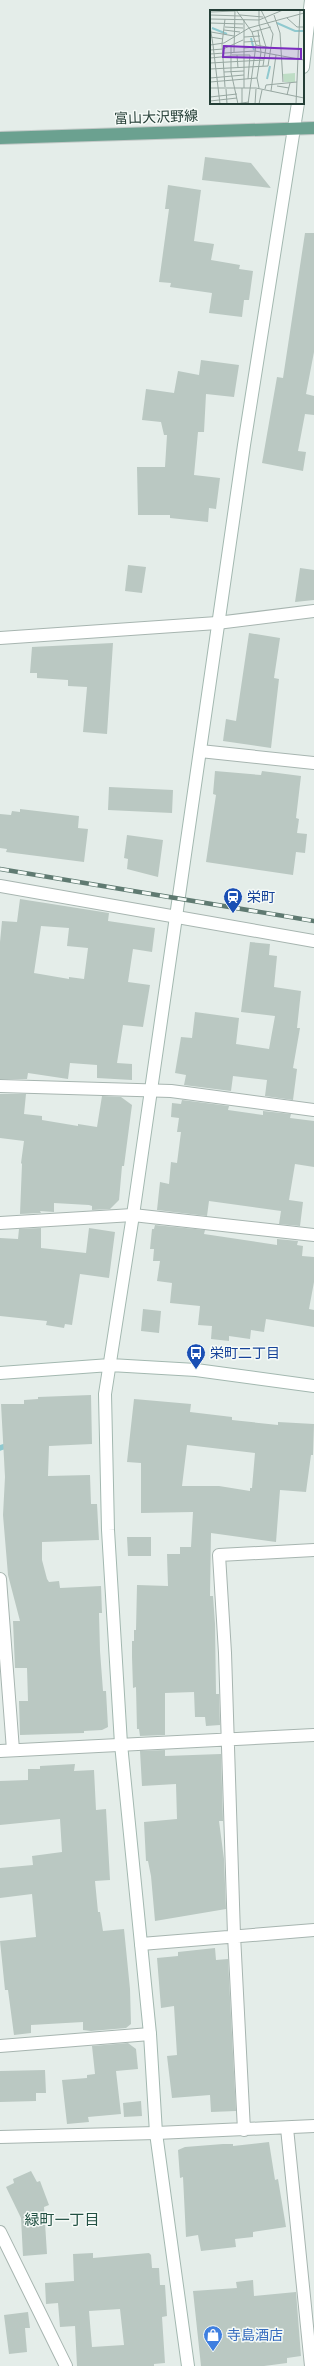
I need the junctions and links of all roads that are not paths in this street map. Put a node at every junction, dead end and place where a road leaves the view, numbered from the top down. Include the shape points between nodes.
1 (311, 0) edge
2 (304, 59) edge
3 (298, 104) edge
4 (294, 128) junction
5 (314, 128) edge
6 (0, 138) edge
7 (314, 611) edge
8 (217, 623) junction
9 (0, 638) edge
10 (200, 751) junction
11 (314, 763) edge
12 (0, 886) edge
13 (176, 916) junction
14 (314, 941) edge
15 (0, 1086) edge
16 (151, 1091) junction
17 (314, 1110) edge
18 (133, 1215) junction
19 (0, 1223) edge
20 (314, 1236) edge
21 (110, 1365) junction
22 (0, 1373) edge
23 (314, 1386) edge
24 (314, 1550) edge
25 (0, 1579) edge
26 (314, 1735) edge
27 (228, 1740) junction
28 (121, 1744) junction
29 (13, 1750) junction
30 (0, 1751) edge
31 (314, 1930) edge
32 (234, 1935) junction
33 (141, 1944) junction
34 (150, 2034) junction
35 (0, 2044) edge
36 (314, 2126) edge
37 (287, 2128) junction
38 (244, 2130) junction
39 (156, 2134) junction
40 (0, 2137) edge
41 (0, 2232) edge
42 (66, 2366) edge
43 (188, 2366) edge
44 (311, 2366) edge

1 - 2 street
3 - 4 street
4 - 5 main road, 富山大沢野線
4 - 6 main road, 富山大沢野線
4 - 8 street
7 - 8 street
8 - 9 street
8 - 10 street
10 - 11 street
10 - 13 street
12 - 13 street
13 - 14 street
13 - 16 street
15 - 16 street
16 - 17 street via 171,1091
16 - 18 street
18 - 19 street
18 - 20 street
18 - 21 street
21 - 22 street
21 - 23 street via 196,1370
21 - 28 street via 105,1394 108,1530
24 - 27 street via 218,1555
25 - 29 street
26 - 27 street
27 - 28 street
27 - 32 street
28 - 29 street
28 - 33 street
29 - 30 street
31 - 32 street
32 - 33 street
32 - 38 street
33 - 34 street
34 - 35 street
34 - 39 street
36 - 37 street
37 - 38 street
37 - 44 street
38 - 39 street
39 - 40 street
39 - 43 street
41 - 42 street

